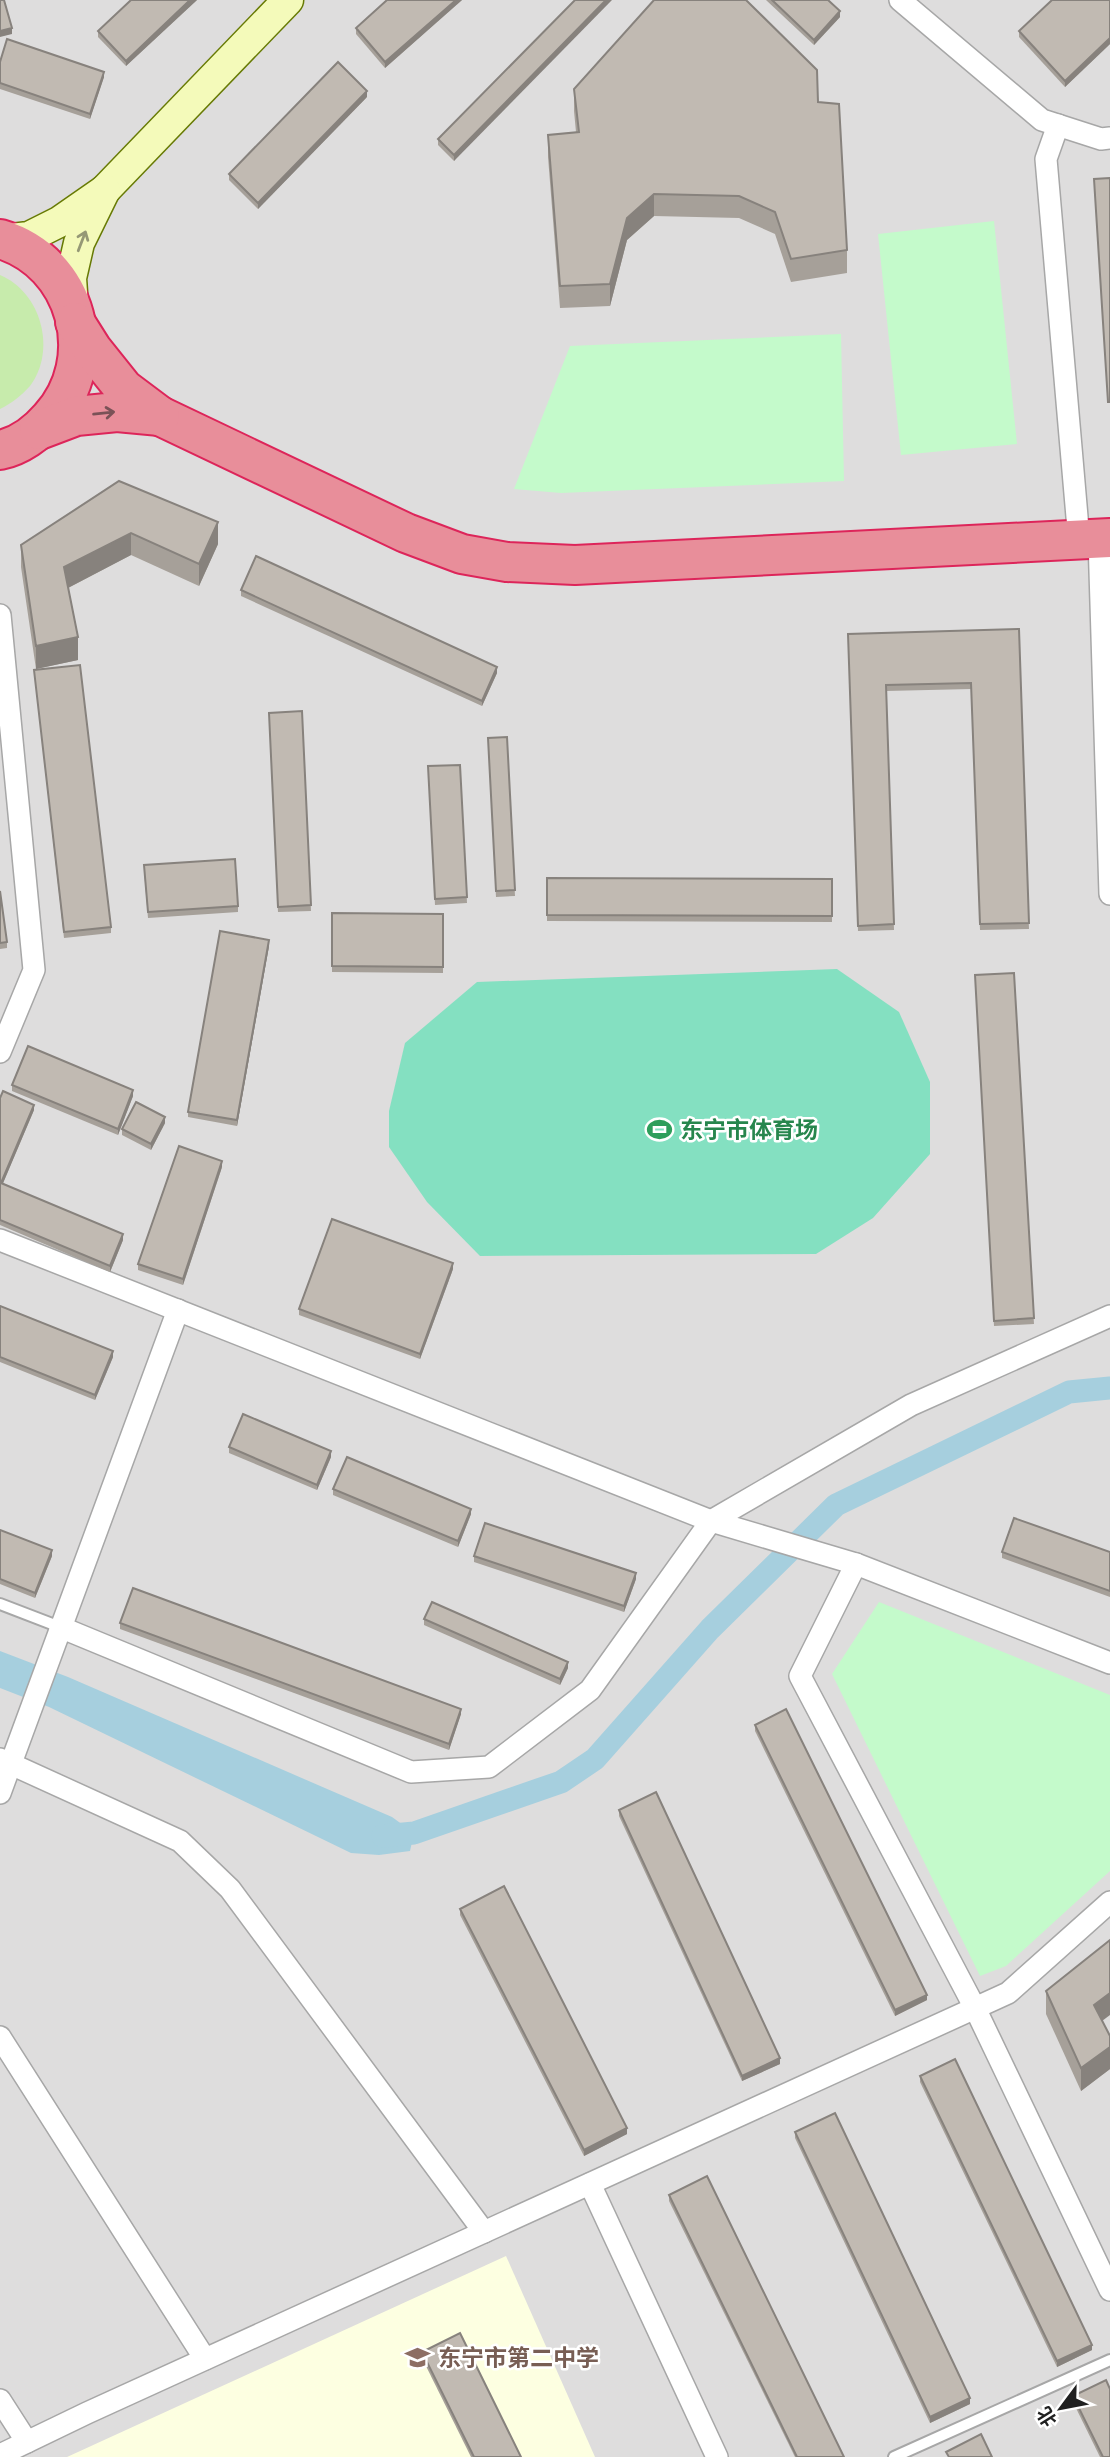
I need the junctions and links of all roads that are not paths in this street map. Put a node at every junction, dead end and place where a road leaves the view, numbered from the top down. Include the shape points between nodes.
1 (288, 0) edge
2 (900, 0) edge
3 (1058, 125) junction
4 (1110, 138) edge
5 (105, 190) junction
6 (1, 239) edge
7 (74, 314) junction
8 (160, 416) junction
9 (39, 430) junction
10 (0, 450) edge
11 (1096, 539) edge
12 (0, 615) edge
13 (1110, 894) edge
14 (0, 1052) edge
15 (0, 1240) edge
16 (178, 1310) junction
17 (1110, 1317) edge
18 (710, 1521) junction
19 (850, 1562) junction
20 (0, 1604) edge
21 (60, 1627) junction
22 (1110, 1662) edge
23 (5, 1760) edge
24 (0, 1793) edge
25 (1110, 1902) edge
26 (975, 2008) junction
27 (0, 2037) edge
28 (590, 2184) junction
29 (484, 2232) junction
30 (1110, 2290) edge
31 (205, 2359) junction
32 (1110, 2360) edge
33 (0, 2400) edge
34 (27, 2442) junction
35 (0, 2455) edge
36 (717, 2457) edge
37 (894, 2457) edge

1 - 5 street
2 - 3 street via 1042,120
3 - 4 street
3 - 11 street via 1046,159
5 - 6 street via 29,237
7 -> 5 street via 71,278 79,243
6 - 7 highway via 32,254 56,278
7 - 8 highway via 92,349 124,389
7 - 9 highway via 79,341 75,374 61,405
9 -> 8 highway via 76,416 117,412
8 - 11 highway via 406,533 462,554 507,562 575,565
9 - 10 highway
11 - 13 street
12 - 14 street via 34,971
15 - 16 street
16 - 18 street
16 - 21 street
17 - 18 street via 911,1405
18 - 19 street
18 - 21 street via 590,1690 489,1767 411,1772
19 - 22 street
19 - 26 street via 800,1676
20 - 21 lane
21 - 23 street
23 - 24 street
23 - 29 street via 180,1841 230,1889
25 - 26 street via 1008,1993
26 - 28 street
26 - 30 street
27 - 31 street
28 - 29 street
28 - 36 street
29 - 31 street
31 - 34 street
32 - 37 lane
33 - 34 street
34 - 35 street

